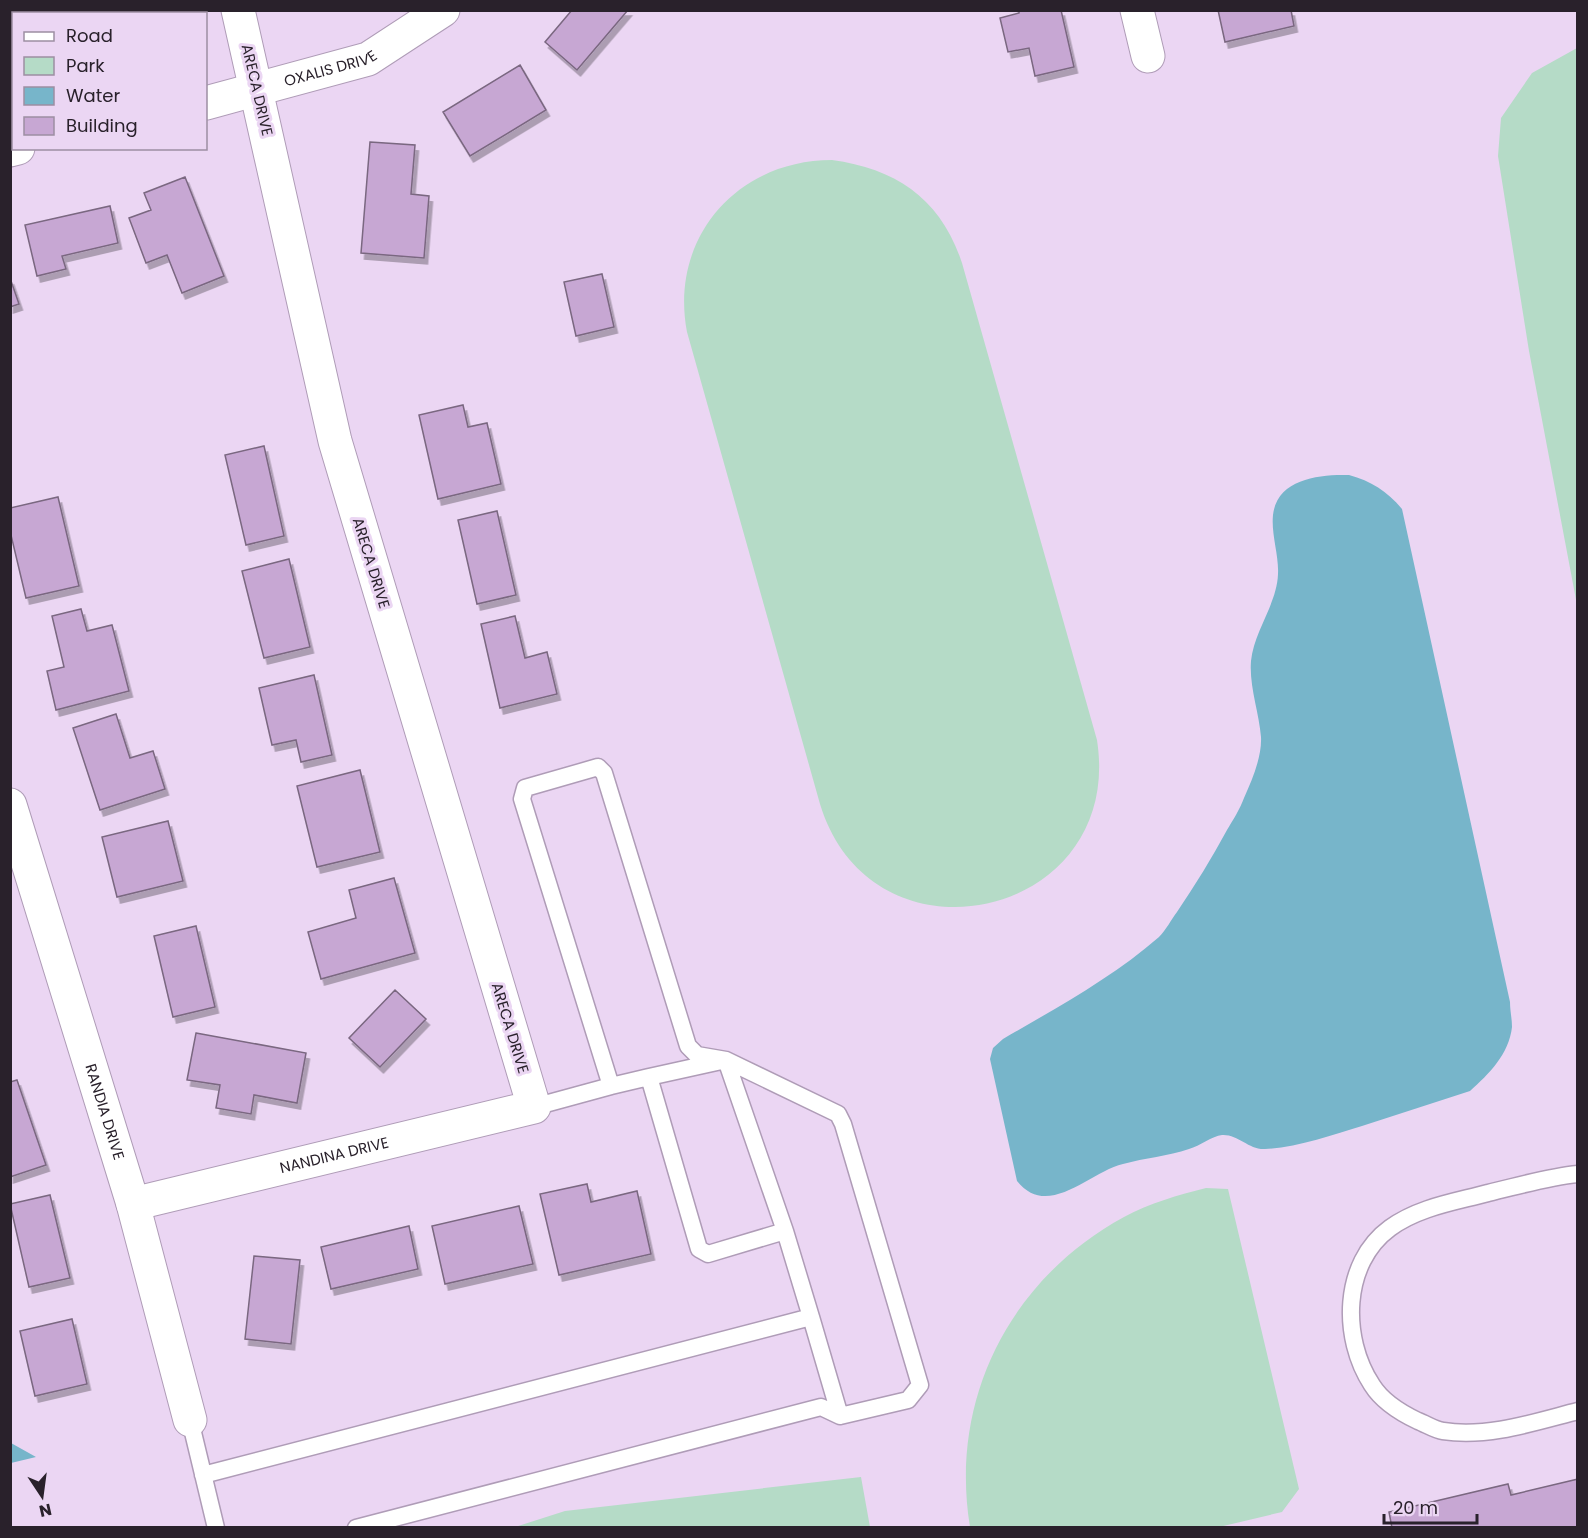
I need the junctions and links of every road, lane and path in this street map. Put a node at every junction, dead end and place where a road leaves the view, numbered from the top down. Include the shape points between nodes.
1 (238, 10) edge
2 (443, 10) edge
3 (1137, 10) edge
4 (1148, 56) dead end
5 (257, 90) junction
6 (207, 103) edge
7 (10, 805) edge
8 (726, 1060) junction
9 (649, 1077) junction
10 (610, 1086) junction
11 (534, 1107) junction
12 (1578, 1174) edge
13 (133, 1204) junction
14 (785, 1231) junction
15 (811, 1317) junction
16 (1578, 1411) edge
17 (840, 1416) junction
18 (190, 1420) joint
19 (203, 1475) junction
20 (216, 1527) edge
21 (356, 1527) edge

1 - 5 street, ARECA DRIVE
2 - 5 street, OXALIS DRIVE via 368,59
3 - 4 street
5 - 6 street, OXALIS DRIVE
5 - 11 street, ARECA DRIVE via 335,441
7 - 13 street, RANDIA DRIVE
8 - 9 lane
8 - 10 lane via 697,1055 688,1046 598,767 525,788 522,798
8 - 14 lane
8 - 17 lane via 838,1114 843,1124 920,1385 908,1400
9 - 10 lane
9 - 14 lane via 699,1249 708,1254
10 - 11 lane
11 - 13 street, NANDINA DRIVE
12 - 16 lane via 1555,1176 1422,1210 1389,1228 1367,1251 1353,1284 1351,1324 1357,1359 1373,1387 1400,1413 1441,1431 1480,1433
13 - 18 street, RANDIA DRIVE
14 - 15 lane
15 - 17 lane
15 - 19 lane
17 - 21 lane via 821,1407
18 - 19 lane
19 - 20 lane

